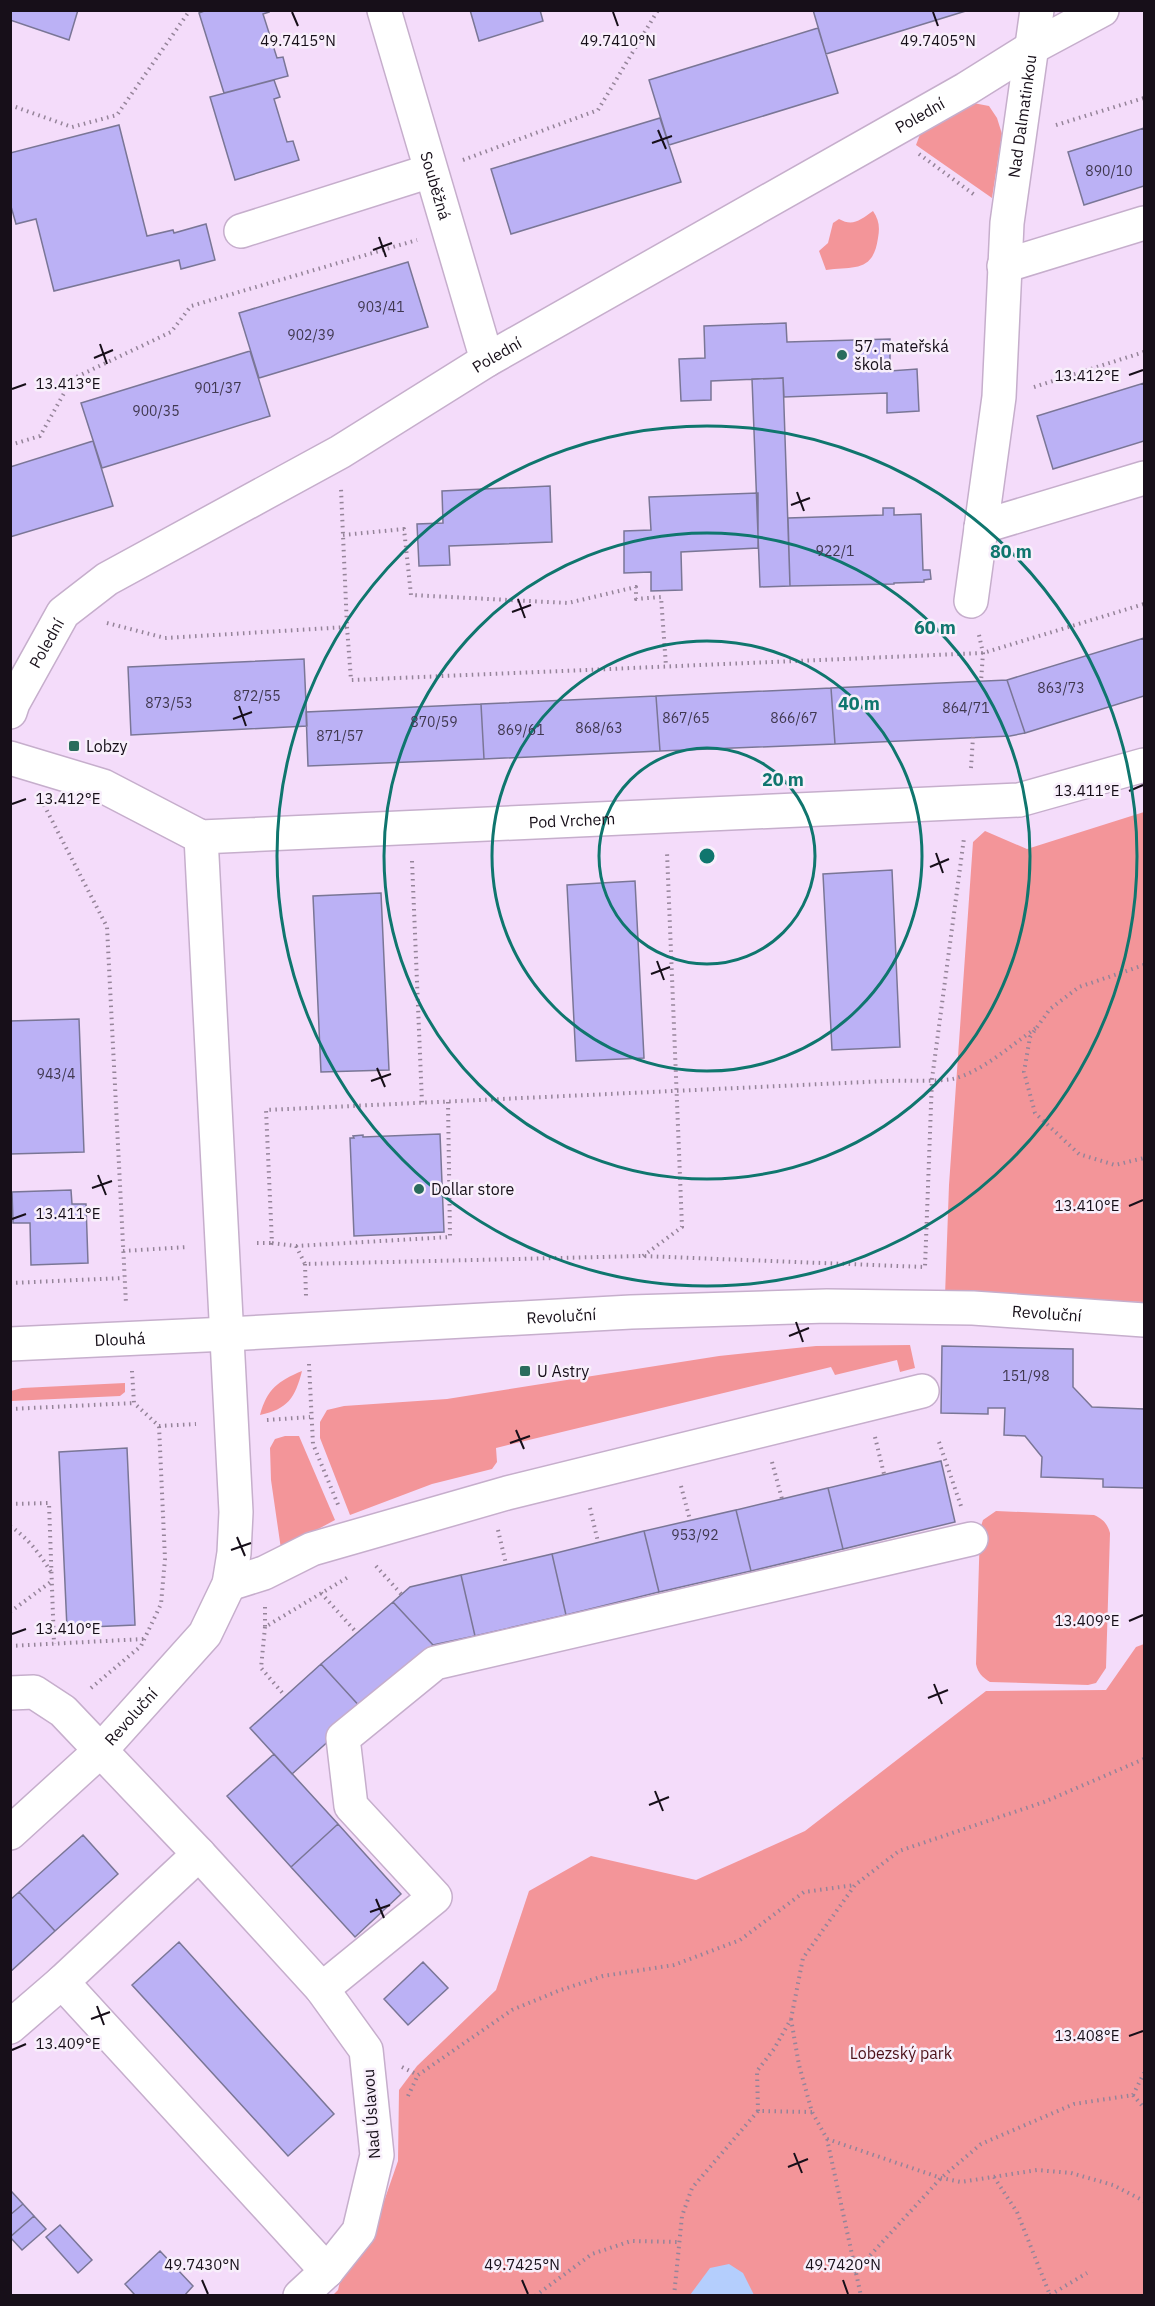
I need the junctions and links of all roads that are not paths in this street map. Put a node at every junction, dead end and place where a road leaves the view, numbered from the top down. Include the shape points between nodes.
1 (384, 10) edge
2 (1037, 10) edge
3 (1102, 10) edge
4 (1033, 47) junction
5 (442, 167) junction
6 (1144, 223) edge
7 (242, 231) dead end
8 (1004, 266) junction
9 (487, 360) junction
10 (1144, 478) edge
11 (981, 526) junction
12 (972, 601) road end
13 (10, 712) edge
14 (16, 760) edge
15 (1144, 765) edge
16 (201, 837) junction
17 (1144, 1320) edge
18 (227, 1334) junction
19 (10, 1344) edge
20 (922, 1391) dead end
21 (971, 1539) road end
22 (229, 1584) junction
23 (10, 1693) edge
24 (100, 1751) junction
25 (10, 1833) edge
26 (199, 1854) junction
27 (62, 1982) junction
28 (322, 1989) junction
29 (10, 2027) edge
30 (327, 2271) junction
31 (300, 2295) edge

1 - 5 street, Souběžná
2 - 4 street
3 - 4 street, Nad Dalmatinkou
4 - 8 street, Nad Dalmatinkou via 1007,219
4 - 9 street, Polední via 966,89
5 - 7 street
5 - 9 street, Souběžná
6 - 8 street
8 - 11 street, Nad Dalmatinkou via 999,398
9 - 13 street, Polední via 340,452 106,579 63,613
10 - 11 street
11 - 12 street, Nad Dalmatinkou
14 - 16 street, Pod Vrchem via 103,786
15 - 16 street, Pod Vrchem via 1019,800
16 - 18 street
17 - 18 street, Revoluční via 973,1308 826,1306 631,1312
18 - 19 street, Dlouhá
18 - 22 street, Revoluční via 236,1512
20 - 22 street via 507,1493 312,1549 264,1573
21 - 28 street via 435,1664 343,1738 351,1806 435,1897
22 - 24 street, Revoluční via 205,1634
23 - 24 street via 34,1692 63,1712
24 - 25 street, Revoluční
24 - 26 street
26 - 27 street
26 - 28 street
27 - 29 street
27 - 30 street
28 - 30 street, Nad Úslavou via 366,2050 377,2155 359,2232
30 - 31 street, Nad Úslavou

